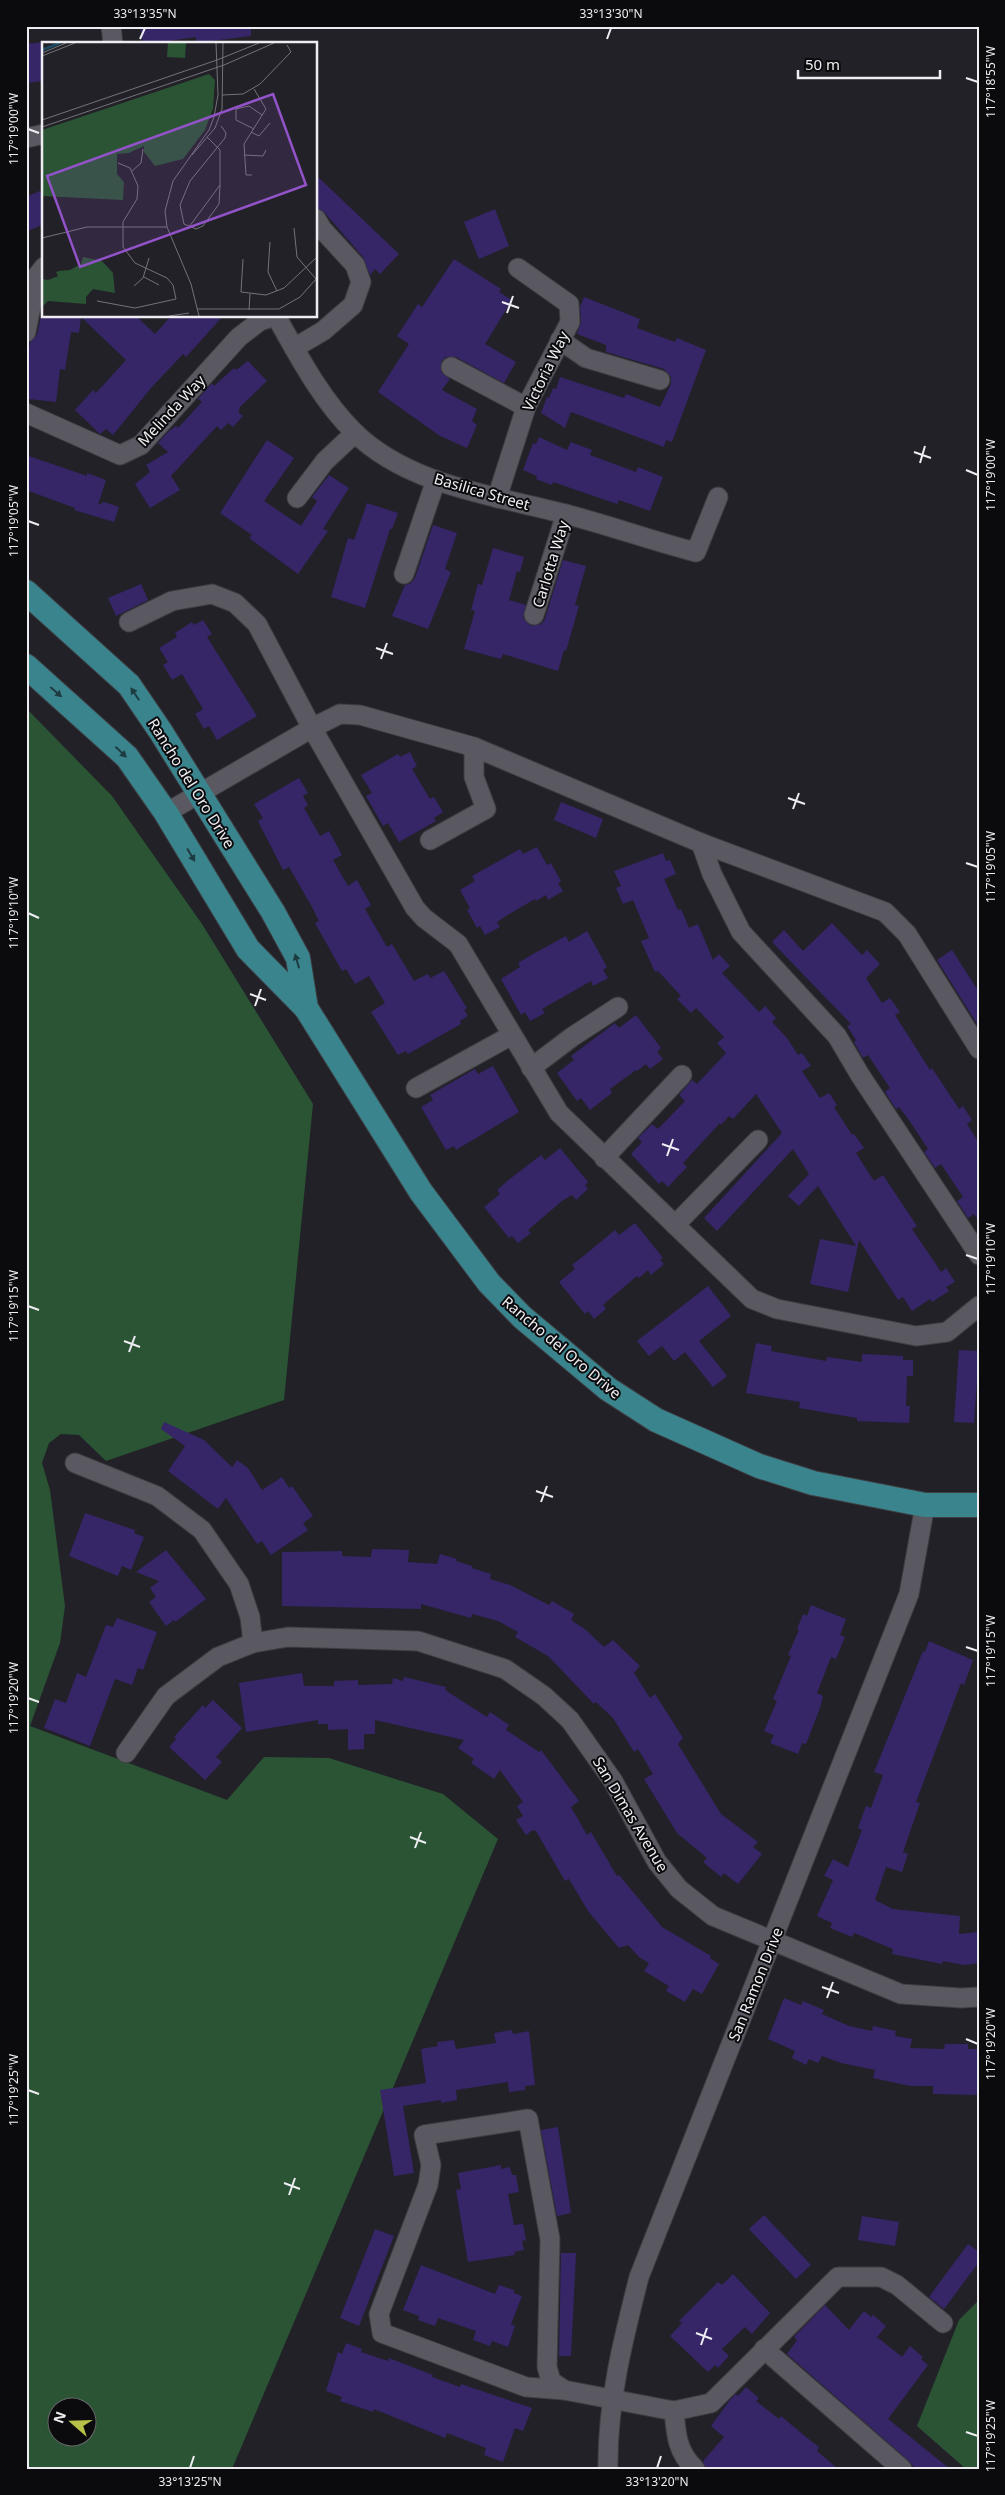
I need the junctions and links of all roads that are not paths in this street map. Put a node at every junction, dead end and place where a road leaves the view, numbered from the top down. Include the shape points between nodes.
1 (111, 26) edge
2 (113, 42) edge
3 (42, 134) edge
4 (26, 138) edge
5 (318, 222) edge
6 (518, 268) dead end
7 (42, 270) edge
8 (270, 318) edge
9 (277, 318) edge
10 (26, 332) edge
11 (560, 340) junction
12 (294, 348) junction
13 (451, 367) dead end
14 (660, 380) dead end
15 (526, 407) junction
16 (26, 413) edge
17 (355, 433) junction
18 (436, 480) junction
19 (718, 497) dead end
20 (297, 498) dead end
21 (497, 498) junction
22 (566, 514) junction
23 (404, 574) dead end
24 (26, 592) edge
25 (534, 615) dead end
26 (129, 622) dead end
27 (26, 666) edge
28 (312, 728) junction
29 (474, 747) junction
30 (199, 794) junction
31 (166, 813) junction
32 (430, 840) dead end
33 (701, 843) junction
34 (618, 1007) dead end
35 (306, 1008) junction
36 (512, 1035) junction
37 (979, 1049) edge
38 (531, 1068) junction
39 (682, 1075) dead end
40 (416, 1088) dead end
41 (758, 1140) dead end
42 (604, 1158) junction
43 (675, 1225) junction
44 (979, 1255) edge
45 (979, 1306) edge
46 (76, 1462) dead end
47 (979, 1504) edge
48 (925, 1505) junction
49 (253, 1644) junction
50 (126, 1753) dead end
51 (772, 1940) junction
52 (979, 1997) edge
53 (943, 2323) dead end
54 (764, 2349) junction
55 (564, 2390) junction
56 (612, 2399) junction
57 (674, 2411) junction
58 (608, 2469) edge
59 (695, 2469) edge
60 (902, 2469) edge

1 - 2 street
3 - 4 street
5 - 12 street via 355,265 361,282 353,305 323,331
6 - 11 street, Victoria Way via 569,304 570,322
7 - 10 street via 37,276
8 - 16 street, Melinda Way via 260,321 239,337 140,446 120,455
9 - 12 street, Basilica Street
11 - 14 street via 586,358
11 - 15 street, Victoria Way
12 - 17 street, Basilica Street via 321,394
13 - 15 street
15 - 21 street, Victoria Way
17 - 18 street, Basilica Street via 390,459
17 - 20 street via 324,461
18 - 21 street, Basilica Street
18 - 23 street
19 - 22 street, Basilica Street via 696,552
21 - 22 street, Basilica Street
22 - 25 street, Carlotta Way
30 -> 24 main road, Rancho del Oro Drive via 129,685
26 - 28 street via 172,601 212,594 235,602 256,624
27 -> 31 main road, Rancho del Oro Drive via 126,757
28 - 29 street via 340,714 360,715
28 - 30 street
28 - 36 street via 415,908 458,944
29 - 32 street via 474,777 486,809
29 - 33 street
30 - 31 street
35 -> 30 main road, Rancho del Oro Drive via 298,958
31 -> 35 main road, Rancho del Oro Drive via 248,949
33 - 37 street via 885,912 908,934
33 - 44 street via 718,889 741,932 837,1036
34 - 38 street via 572,1036
35 - 48 main road, Rancho del Oro Drive via 421,1192 489,1284 522,1317 608,1389 656,1420 759,1466 813,1483
36 - 38 street
36 - 40 street
38 - 42 street via 559,1114
39 - 42 street
41 - 43 street
42 - 43 street
43 - 45 street via 752,1299 777,1309 916,1336 947,1332
46 - 49 street via 157,1496 202,1530 239,1584 250,1617
47 - 48 main road, Rancho del Oro Drive
48 - 51 street, San Ramon Drive via 910,1594
49 - 50 street, San Dimas Avenue via 218,1657 166,1696
49 - 51 street, San Dimas Avenue via 288,1637 418,1641 506,1669 544,1696 570,1720 613,1781 657,1862 679,1889 713,1916
51 - 52 street, San Dimas Avenue via 901,1994
51 - 56 street, San Ramon Drive via 639,2277 618,2360
53 - 54 street via 897,2285 881,2277 838,2277
54 - 57 street via 711,2403
54 - 60 street
55 - 55 street via 526,2387 382,2333 379,2314 428,2186 431,2165 424,2135 528,2118 550,2239 547,2367 551,2381
55 - 56 street
56 - 57 street
56 - 58 street, San Ramon Drive
57 - 59 street via 676,2442 686,2461

